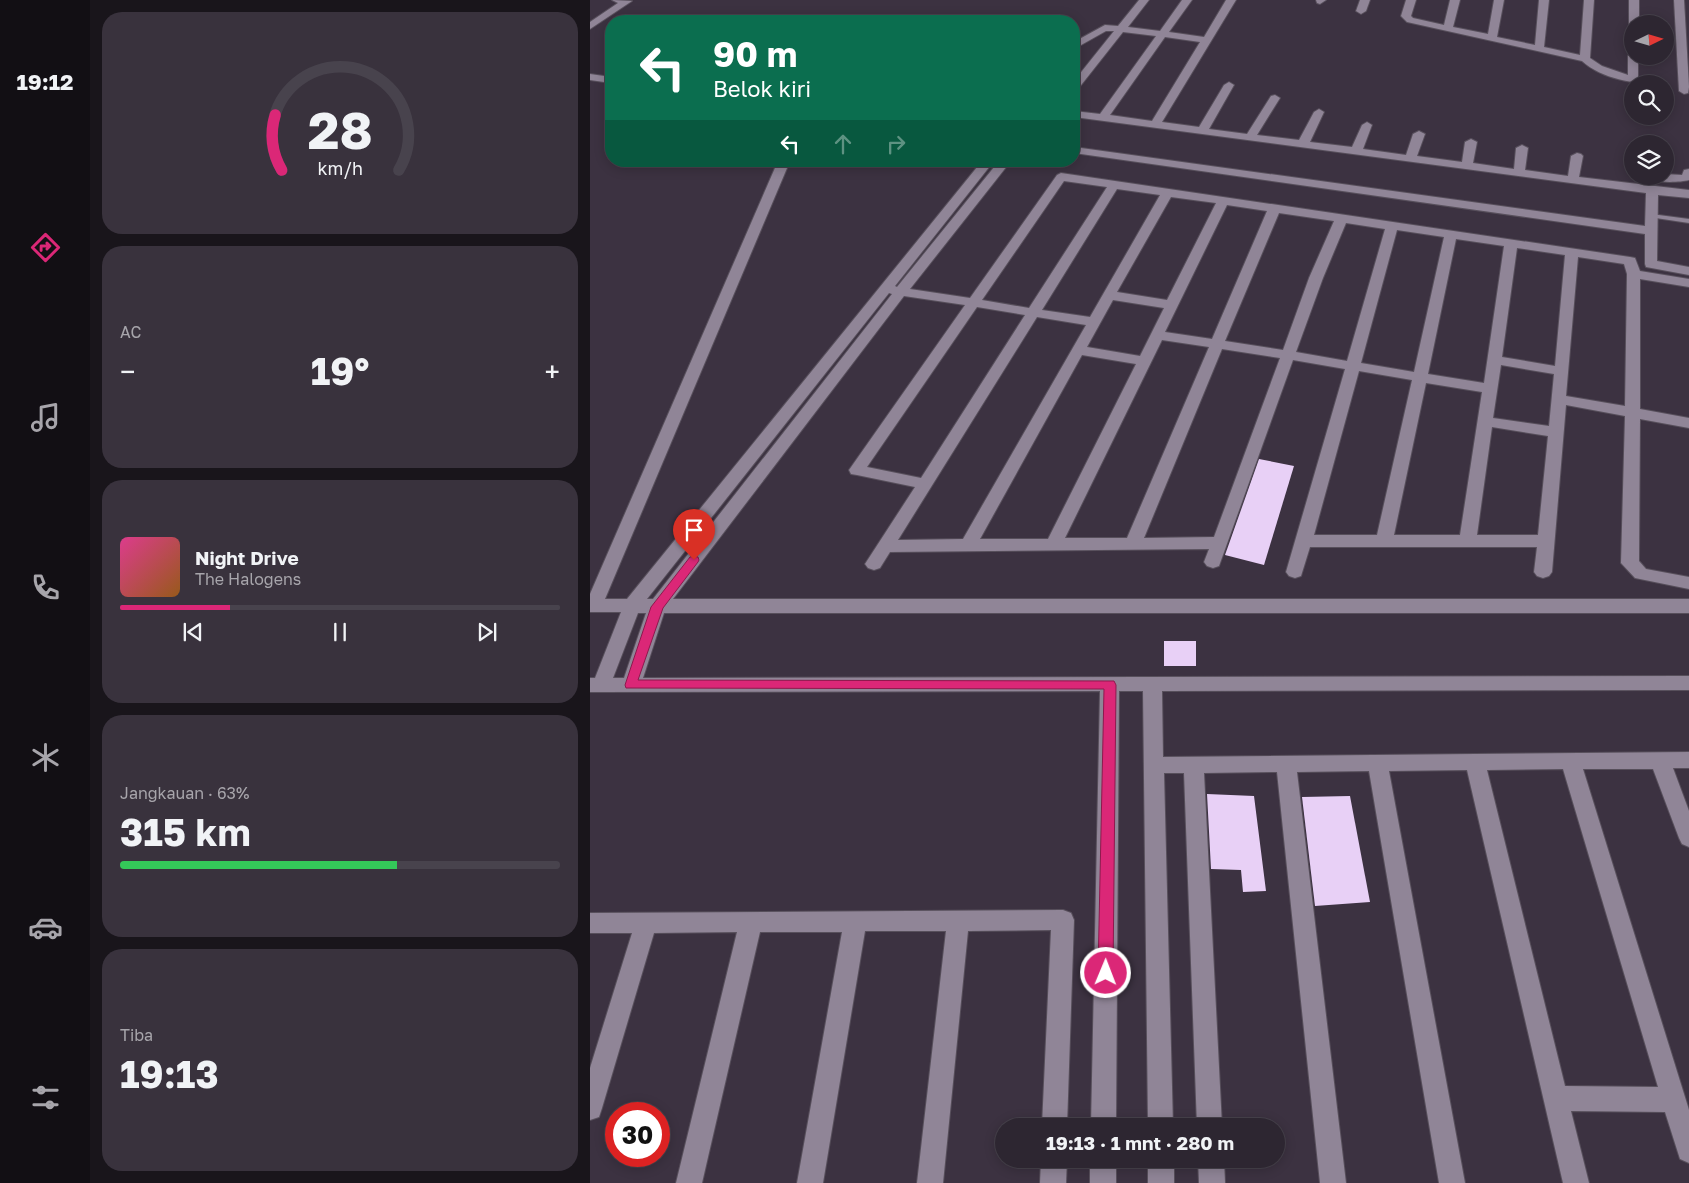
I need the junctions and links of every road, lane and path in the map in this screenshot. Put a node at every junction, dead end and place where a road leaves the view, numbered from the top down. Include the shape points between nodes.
1 (1144, 0) edge
2 (1186, 0) edge
3 (1231, 0) edge
4 (1365, 0) edge
5 (1411, 0) edge
6 (1455, 0) edge
7 (1499, 0) edge
8 (1544, 0) edge
9 (1589, 0) edge
10 (1634, 0) edge
11 (1679, 0) edge
12 (628, 2) edge
13 (1361, 10) dead end
14 (607, 15) edge
15 (618, 15) edge
16 (1634, 15) edge
17 (605, 17) edge
18 (590, 26) edge
19 (605, 27) edge
20 (1120, 29) junction
21 (1448, 29) junction
22 (1163, 34) junction
23 (590, 37) edge
24 (1492, 39) junction
25 (1206, 40) junction
26 (1080, 42) edge
27 (1539, 49) junction
28 (1081, 57) dead end
29 (1096, 59) junction
30 (1585, 59) junction
31 (1624, 75) edge
32 (590, 77) edge
33 (1080, 77) edge
34 (605, 79) edge
35 (1229, 85) dead end
36 (1683, 90) edge
37 (1275, 98) dead end
38 (1319, 112) dead end
39 (1080, 115) edge
40 (1103, 118) junction
41 (1156, 125) junction
42 (1366, 125) dead end
43 (1202, 131) junction
44 (1420, 134) dead end
45 (1250, 137) junction
46 (1080, 142) edge
47 (1471, 142) dead end
48 (1303, 144) junction
49 (1522, 148) dead end
50 (1080, 151) edge
51 (1356, 151) junction
52 (1577, 156) dead end
53 (1410, 159) junction
54 (1467, 166) junction
55 (781, 167) edge
56 (983, 167) edge
57 (1000, 167) edge
58 (1688, 172) edge
59 (1519, 173) junction
60 (1674, 179) edge
61 (1573, 181) junction
62 (1624, 182) edge
63 (1114, 185) junction
64 (1639, 185) edge
65 (1655, 192) junction
66 (1167, 193) junction
67 (1689, 194) edge
68 (1223, 201) junction
69 (1274, 209) junction
70 (1341, 219) junction
71 (1689, 221) edge
72 (1651, 223) junction
73 (1392, 226) junction
74 (1451, 235) junction
75 (1511, 244) junction
76 (1572, 252) junction
77 (1689, 271) edge
78 (1634, 274) junction
79 (1689, 283) edge
80 (885, 289) junction
81 (901, 291) junction
82 (1108, 295) junction
83 (974, 302) junction
84 (1172, 305) junction
85 (1034, 312) junction
86 (1093, 322) junction
87 (1157, 335) junction
88 (1217, 344) junction
89 (1077, 350) junction
90 (1289, 354) junction
91 (1494, 360) junction
92 (1144, 361) junction
93 (1353, 366) junction
94 (1561, 371) junction
95 (1420, 377) junction
96 (1490, 389) junction
97 (1559, 399) junction
98 (1632, 412) junction
99 (1485, 421) junction
100 (1689, 423) edge
101 (1555, 432) junction
102 (926, 484) junction
103 (1384, 541) junction
104 (1468, 541) junction
105 (1546, 541) junction
106 (1220, 542) junction
107 (1304, 542) junction
108 (1133, 543) junction
109 (1054, 544) junction
110 (968, 545) junction
111 (886, 546) junction
112 (1213, 562) dead end
113 (874, 564) dead end
114 (1295, 572) dead end
115 (1543, 572) dead end
116 (1689, 583) edge
117 (592, 605) edge
118 (632, 606) junction
119 (1689, 606) edge
120 (657, 607) junction
121 (1689, 683) edge
122 (595, 685) edge
123 (631, 685) junction
124 (1110, 685) junction
125 (1152, 685) junction
126 (1660, 760) junction
127 (1689, 760) edge
128 (1475, 762) junction
129 (1570, 762) junction
130 (1378, 763) junction
131 (1194, 764) junction
132 (1286, 764) junction
133 (1155, 765) junction
134 (1689, 838) edge
135 (958, 921) junction
136 (751, 922) junction
137 (855, 922) junction
138 (590, 923) edge
139 (646, 923) junction
140 (1556, 1098) junction
141 (1674, 1100) junction
142 (590, 1108) edge
143 (1055, 1118) edge
144 (1103, 1118) edge
145 (1160, 1118) edge
146 (1210, 1118) edge
147 (1689, 1150) edge
148 (1054, 1168) edge
149 (1103, 1168) edge
150 (1161, 1168) edge
151 (1211, 1168) edge
152 (689, 1183) edge
153 (810, 1183) edge
154 (930, 1183) edge
155 (1053, 1183) edge
156 (1103, 1183) edge
157 (1161, 1183) edge
158 (1212, 1183) edge
159 (1333, 1183) edge
160 (1452, 1183) edge
161 (1576, 1183) edge

1 - 20 street
2 - 22 street
3 - 25 street
4 - 13 street
5 - 21 street via 1407,18
6 - 21 street
7 - 24 street
8 - 27 street
9 - 30 street
10 - 16 street
11 - 36 street
12 - 14 street
12 - 15 street
17 - 18 street
19 - 23 street
20 - 22 street
20 - 26 street via 1103,29
20 - 29 street
21 - 24 street
22 - 25 street
22 - 40 street
24 - 27 street
25 - 41 street
27 - 30 street
28 - 29 street
29 - 33 street
30 - 31 street via 1595,67
32 - 34 street
35 - 43 street
37 - 45 street
38 - 48 street
39 - 40 street
40 - 41 street
41 - 43 street
42 - 51 street
43 - 45 street
44 - 53 street
45 - 48 street
46 - 72 street
47 - 54 street
48 - 51 street
49 - 59 street
50 - 72 street
51 - 53 street
52 - 61 street
53 - 54 street
54 - 59 street
55 - 117 street
56 - 80 street
57 - 81 street
58 - 60 street via 1688,177
59 - 61 street
61 - 62 street
63 - 66 street
63 - 83 street via 1060,177
63 - 85 street
64 - 65 street
65 - 67 street
65 - 72 street via 1652,194
66 - 68 street
66 - 82 street
68 - 69 street
68 - 84 street
69 - 70 street
69 - 88 street
70 - 73 street
70 - 90 street
71 - 72 lane
72 - 77 street via 1651,264
73 - 74 street
73 - 93 street
74 - 75 street
74 - 95 street
75 - 76 street
75 - 91 street
76 - 78 street via 1630,261
76 - 94 street
78 - 79 street
78 - 98 street
80 - 81 street
80 - 118 street
81 - 83 street
81 - 120 street
82 - 84 street
82 - 86 street
83 - 85 street
83 - 102 street via 857,470
84 - 87 street
85 - 86 street
85 - 102 street
86 - 89 street
87 - 88 street
87 - 92 street
88 - 90 street
88 - 108 street
89 - 92 street
89 - 110 street
90 - 93 street
90 - 106 street
91 - 94 street
91 - 96 street
92 - 109 street
93 - 95 street
93 - 107 street
94 - 97 street
95 - 96 street
95 - 103 street
96 - 99 street
97 - 98 street
97 - 101 street
98 - 100 street
98 - 116 street via 1630,563 1641,574
99 - 101 street
99 - 104 street
101 - 105 street
102 - 111 street
103 - 104 street
103 - 107 street
104 - 105 street
105 - 115 street
106 - 108 street
106 - 112 street
107 - 114 street
108 - 109 street
109 - 110 street
110 - 111 street
111 - 113 street
117 - 118 street
118 - 120 street
118 - 122 street
119 - 120 street
120 - 123 street
121 - 125 street
122 - 123 street
123 - 124 street
124 - 125 street
124 - 144 street
125 - 133 street
126 - 127 street
126 - 129 street
126 - 134 street
128 - 129 street
128 - 130 street
128 - 140 street
129 - 141 street
130 - 132 street
130 - 160 street
131 - 132 street
131 - 133 street
131 - 146 street
132 - 159 street
133 - 145 street
135 - 137 street
135 - 143 street via 1063,920
135 - 154 street
136 - 137 street
136 - 139 street
136 - 152 street
137 - 153 street
138 - 139 street
139 - 142 street
140 - 141 street
140 - 161 street
141 - 147 street
148 - 155 street
149 - 156 street
150 - 157 street
151 - 158 street

